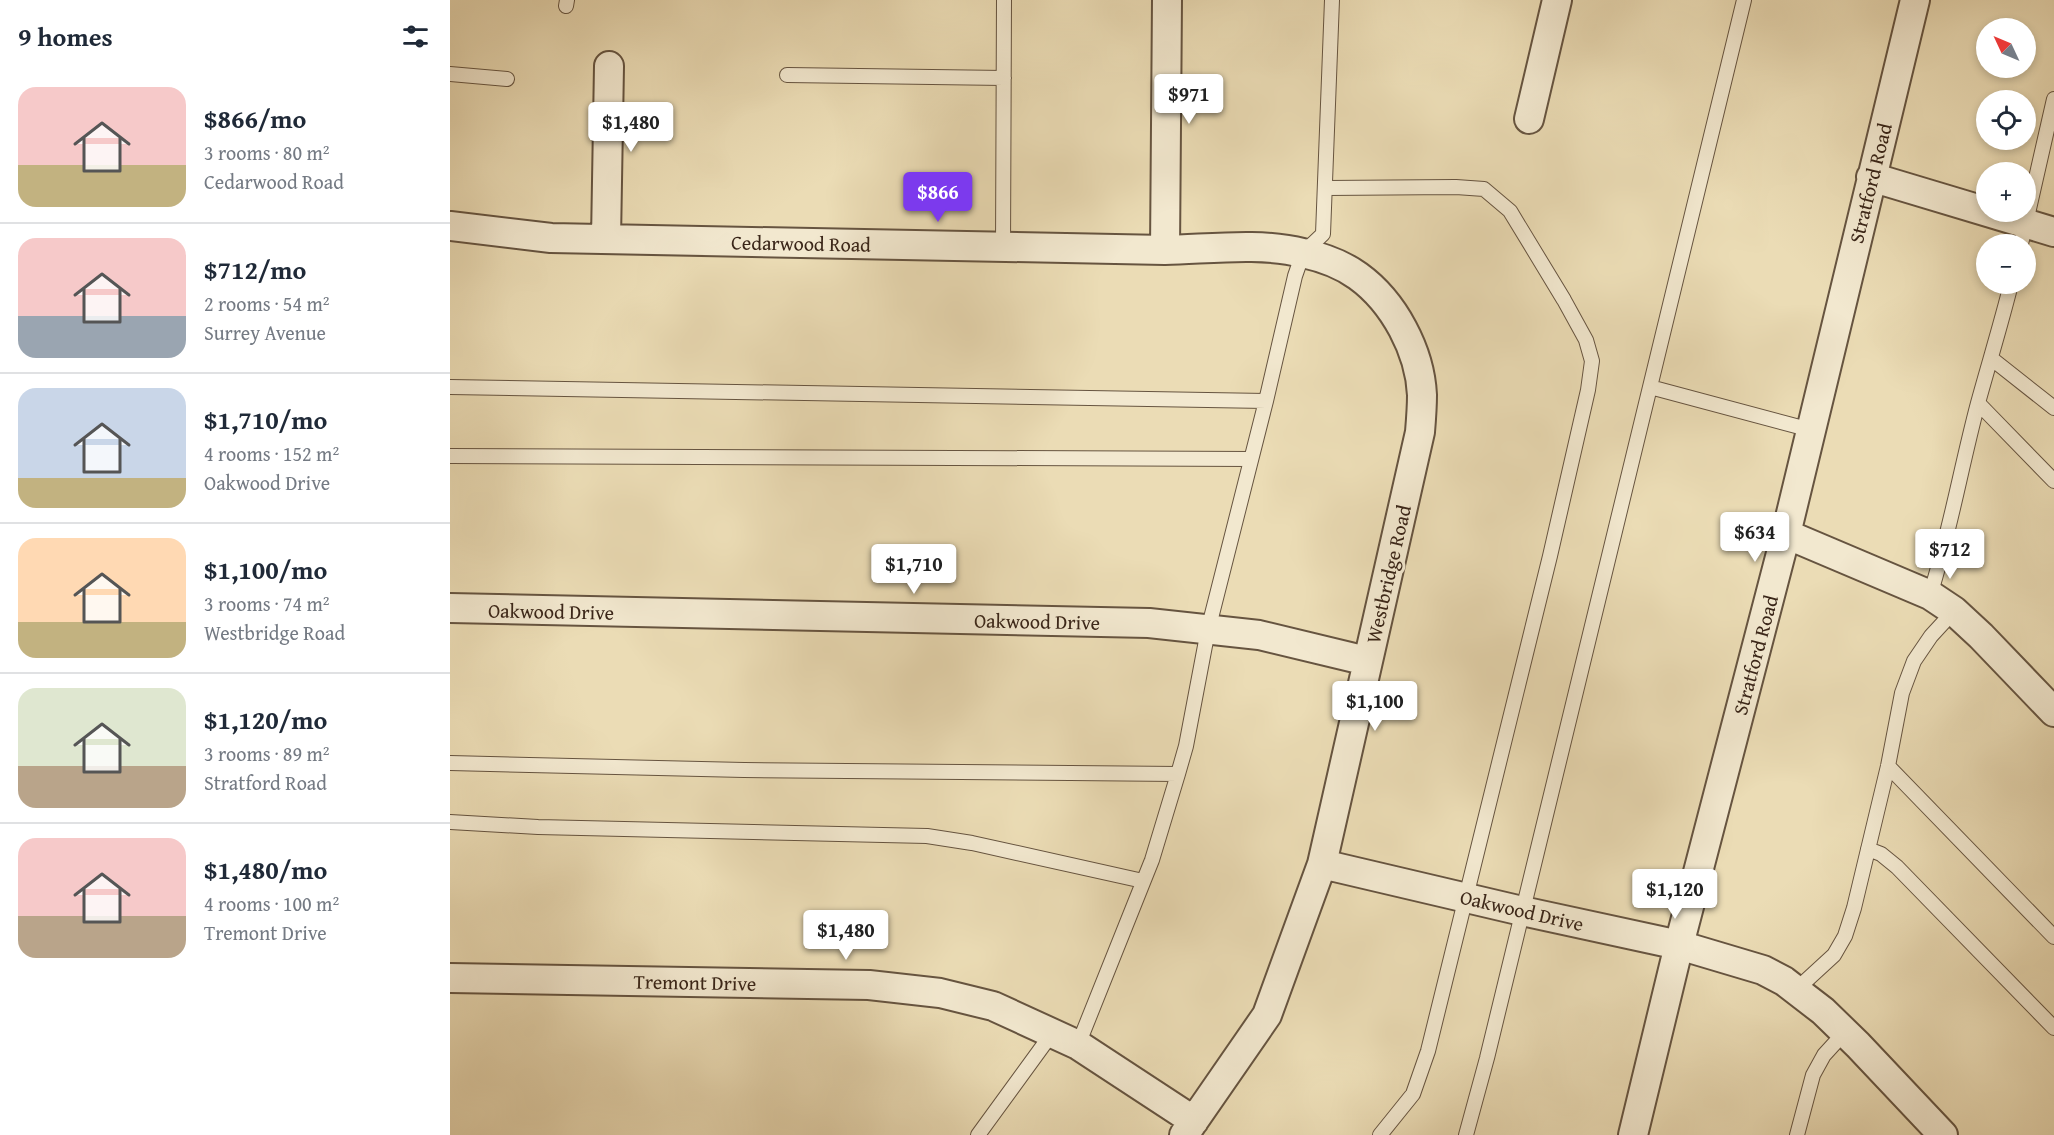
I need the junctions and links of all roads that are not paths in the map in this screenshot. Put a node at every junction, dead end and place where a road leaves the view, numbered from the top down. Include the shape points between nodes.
1 (1004, 0) edge
2 (1167, 0) edge
3 (1332, 0) edge
4 (1557, 0) edge
5 (1744, 0) edge
6 (1915, 0) edge
7 (609, 66) dead end
8 (450, 74) edge
9 (787, 75) dead end
10 (1004, 78) junction
11 (507, 79) dead end
12 (2054, 99) edge
13 (1529, 119) dead end
14 (1871, 177) junction
15 (1326, 188) junction
16 (450, 226) edge
17 (2054, 232) edge
18 (2023, 234) edge
19 (606, 239) junction
20 (1003, 248) junction
21 (1165, 250) junction
22 (1303, 253) junction
23 (2008, 294) edge
24 (1387, 305) joint
25 (1992, 358) junction
26 (450, 387) edge
27 (1650, 387) junction
28 (1266, 401) junction
29 (1978, 403) junction
30 (2054, 408) edge
31 (1811, 430) junction
32 (450, 456) edge
33 (1251, 459) junction
34 (2054, 481) edge
35 (1786, 534) junction
36 (1930, 595) junction
37 (450, 608) edge
38 (1954, 611) junction
39 (1208, 630) junction
40 (1367, 661) junction
41 (2054, 712) edge
42 (450, 763) edge
43 (1888, 766) junction
44 (1178, 774) junction
45 (450, 822) edge
46 (1868, 849) junction
47 (1322, 864) junction
48 (1143, 881) junction
49 (1465, 897) junction
50 (1522, 911) junction
51 (2054, 937) edge
52 (1679, 945) junction
53 (450, 978) edge
54 (1797, 989) junction
55 (2054, 1028) edge
56 (1053, 1032) junction
57 (1845, 1032) junction
58 (1078, 1044) junction
59 (1189, 1128) edge
60 (978, 1135) edge
61 (1380, 1135) edge
62 (1466, 1135) edge
63 (1633, 1135) edge
64 (1797, 1135) edge
65 (1943, 1135) edge

1 - 10 lane
2 - 21 street
3 - 15 lane
4 - 13 street
5 - 27 lane
6 - 14 street, Stratford Road
7 - 19 street
8 - 11 lane
9 - 10 lane
10 - 20 lane
12 - 18 lane
14 - 18 street
14 - 31 street, Stratford Road
15 - 22 lane via 1323,234
15 - 49 lane via 1484,189 1510,211 1586,340 1592,361 1550,555
16 - 19 street, Cedarwood Road via 551,238
17 - 18 street
19 - 20 street, Cedarwood Road
20 - 21 street, Cedarwood Road
21 - 22 street, Cedarwood Road via 1266,248
22 - 24 street, Cedarwood Road via 1356,275
22 - 28 lane via 1294,276
23 - 25 lane
24 - 40 street, Westbridge Road via 1415,360 1422,393 1420,432
25 - 29 lane
25 - 30 lane
26 - 28 lane
27 - 31 lane
27 - 50 lane
28 - 33 lane
29 - 34 lane
29 - 36 lane
31 - 35 street, Stratford Road
32 - 33 lane
33 - 39 lane
35 - 36 street
35 - 52 street, Stratford Road
36 - 38 street
37 - 39 street, Oakwood Drive via 1149,624
38 - 41 street
38 - 43 lane via 1914,661 1902,693
39 - 40 street, Oakwood Drive via 1259,635
39 - 44 lane
40 - 47 street, Westbridge Road
42 - 44 lane
43 - 46 lane
43 - 51 lane
44 - 48 lane
45 - 48 lane via 927,836
46 - 54 lane via 1845,936 1834,955
46 - 55 lane via 1897,867
47 - 49 street, Oakwood Drive
47 - 59 street, Westbridge Road via 1267,1015
48 - 58 lane
49 - 50 street, Oakwood Drive
49 - 61 lane via 1428,1051 1413,1094
50 - 52 street, Oakwood Drive
50 - 62 lane
52 - 54 street, Oakwood Drive via 1762,970
52 - 63 street, Stratford Road
53 - 56 street, Tremont Drive via 869,985 940,993 993,1006
54 - 57 street, Oakwood Drive
56 - 58 street, Tremont Drive
56 - 60 lane
57 - 64 lane via 1824,1055 1813,1075
57 - 65 street, Oakwood Drive
58 - 59 street, Tremont Drive

